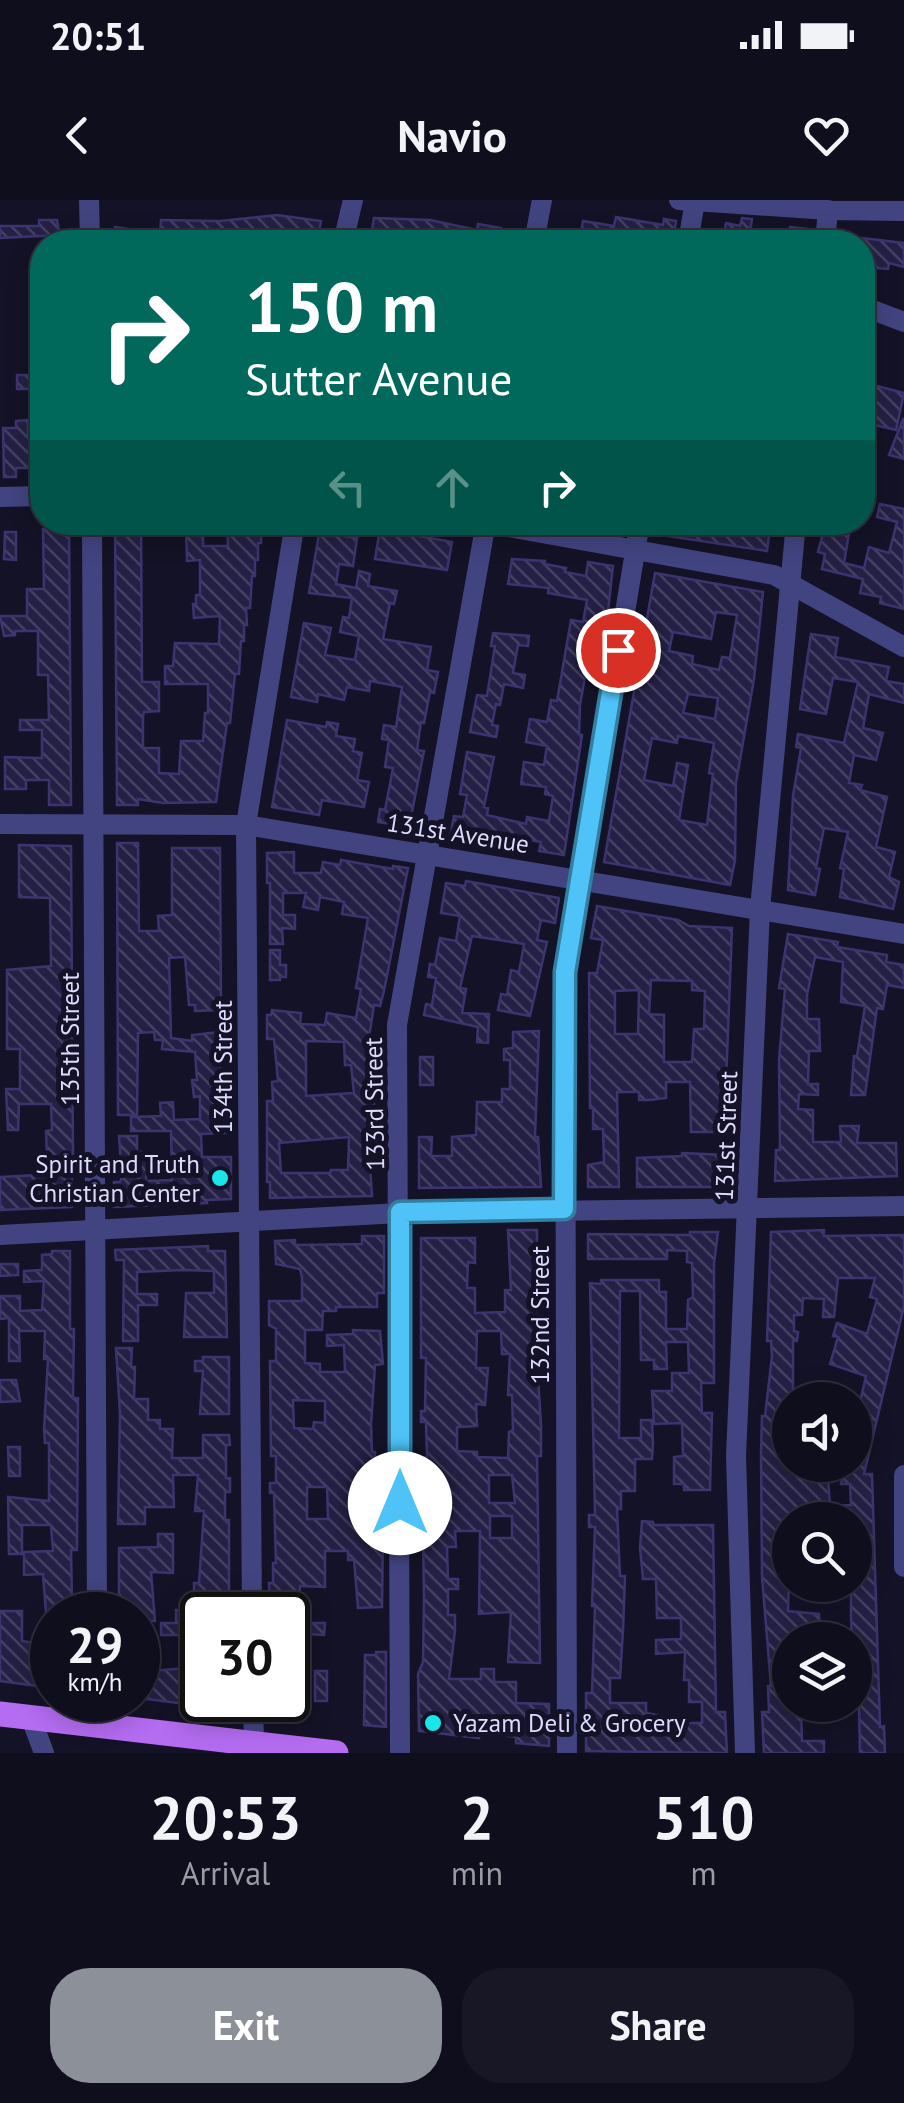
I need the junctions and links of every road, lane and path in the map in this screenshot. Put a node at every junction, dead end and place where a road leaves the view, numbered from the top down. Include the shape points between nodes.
1 (89, 200) edge
2 (353, 200) edge
3 (542, 200) edge
4 (679, 200) edge
5 (696, 200) edge
6 (828, 210) junction
7 (904, 211) edge
8 (90, 230) edge
9 (346, 230) edge
10 (536, 230) edge
11 (690, 230) edge
12 (826, 230) edge
13 (875, 311) edge
14 (904, 322) edge
15 (30, 496) edge
16 (0, 497) edge
17 (92, 535) edge
18 (294, 535) edge
19 (482, 535) edge
20 (554, 535) edge
21 (638, 535) edge
22 (795, 535) edge
23 (636, 549) junction
24 (789, 583) junction
25 (904, 647) edge
26 (0, 824) edge
27 (94, 824) junction
28 (246, 824) junction
29 (430, 852) junction
30 (579, 878) junction
31 (760, 909) junction
32 (904, 934) edge
33 (904, 1206) edge
34 (564, 1209) junction
35 (748, 1209) junction
36 (400, 1212) junction
37 (248, 1222) junction
38 (96, 1230) junction
39 (0, 1235) edge
40 (903, 1482) edge
41 (904, 1567) edge
42 (97, 1592) edge
43 (252, 1592) edge
44 (0, 1714) edge
45 (30, 1718) edge
46 (32, 1722) edge
47 (61, 1722) edge
48 (98, 1722) edge
49 (254, 1722) edge
50 (98, 1727) junction
51 (254, 1744) junction
52 (222, 1747) edge
53 (44, 1753) edge
54 (336, 1753) edge
55 (400, 1753) edge
56 (567, 1753) edge
57 (745, 1753) edge

1 - 8 street
2 - 9 street
3 - 10 street
4 - 5 street
5 - 6 street
5 - 11 street
6 - 7 street
6 - 12 street
13 - 14 street
15 - 16 street
17 - 27 street, 135th Street
18 - 28 street, 134th Street
19 - 29 street, 133rd Street
20 - 23 street
21 - 23 street, 132nd Street
22 - 24 street, 131st Street
23 - 24 street
23 - 30 street, 132nd Street
24 - 25 street
24 - 31 street, 131st Street
26 - 27 street, 131st Avenue
27 - 28 street, 131st Avenue
27 - 38 street, 135th Street
28 - 29 street, 131st Avenue
28 - 37 street, 134th Street
29 - 30 street, 131st Avenue
29 - 36 street, 133rd Street via 397,1024
30 - 31 street, 131st Avenue
30 - 34 street, 132nd Street via 565,972
31 - 32 street, 131st Avenue
31 - 35 street, 131st Street
33 - 35 street
34 - 35 street
34 - 36 street
34 - 56 street, 132nd Street
35 - 57 street, 131st Street via 736,1456
36 - 37 street
36 - 55 street, 133rd Street
37 - 38 street
37 - 43 street, 134th Street
38 - 39 street
38 - 42 street, 135th Street
40 - 41 street
44 - 45 main road
46 - 53 street
47 - 50 main road
48 - 50 street
49 - 51 street
50 - 52 main road
51 - 52 main road
51 - 54 main road

